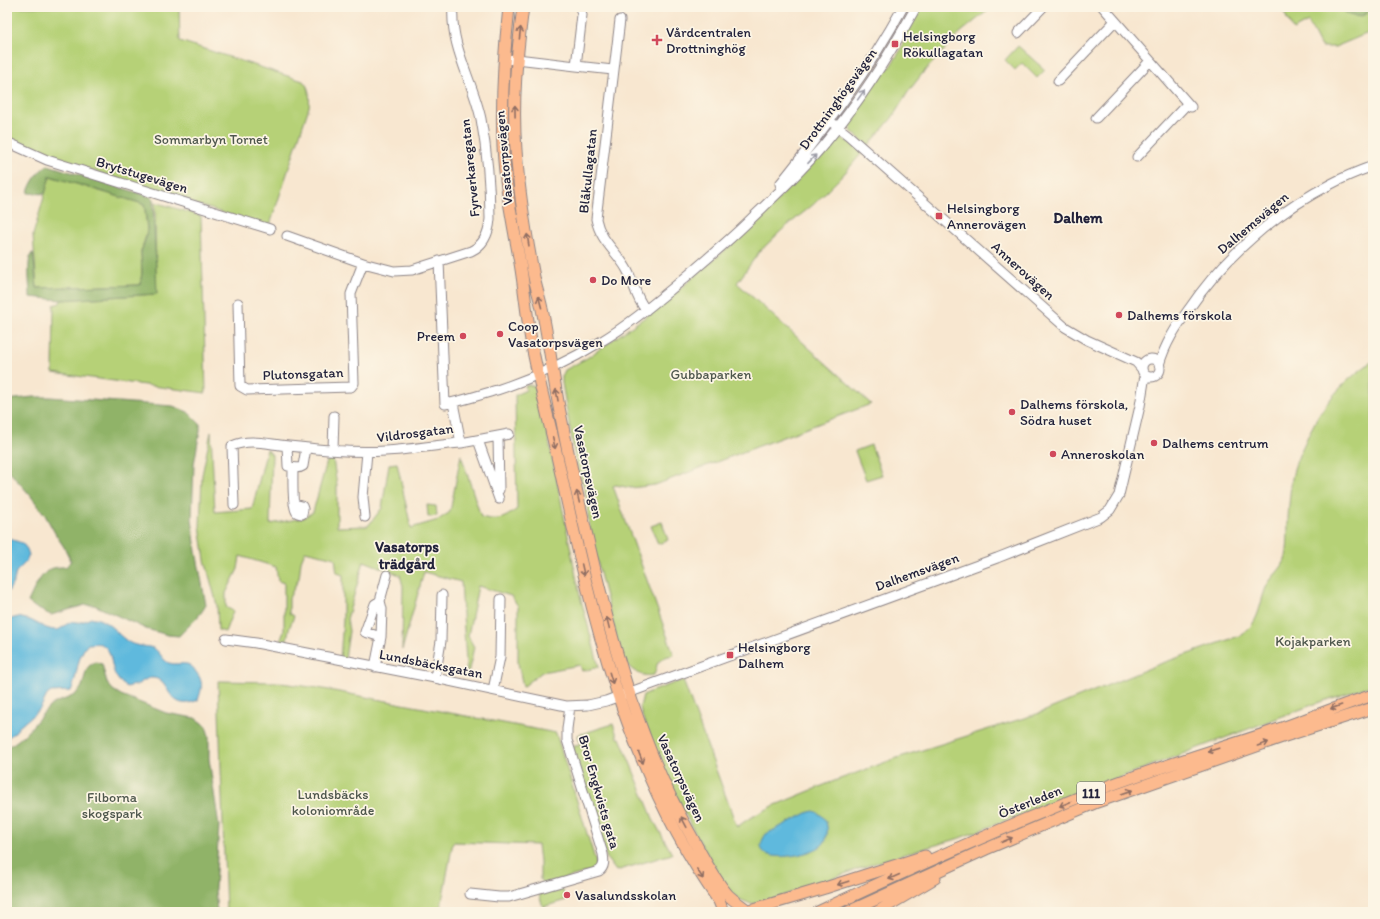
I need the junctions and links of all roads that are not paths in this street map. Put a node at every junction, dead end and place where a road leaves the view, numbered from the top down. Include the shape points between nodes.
1 (453, 7) edge
2 (509, 7) edge
3 (523, 7) edge
4 (580, 7) edge
5 (903, 7) edge
6 (916, 7) edge
7 (1043, 7) edge
8 (1103, 7) edge
9 (620, 20) dead end
10 (1115, 21) junction
11 (1018, 33) dead end
12 (517, 59) junction
13 (504, 60) junction
14 (1150, 61) junction
15 (576, 66) junction
16 (613, 70) junction
17 (1058, 82) dead end
18 (1096, 118) dead end
19 (830, 120) junction
20 (838, 127) junction
21 (7, 142) edge
22 (1137, 157) dead end
23 (1373, 166) edge
24 (754, 216) junction
25 (270, 229) dead end
26 (287, 236) dead end
27 (439, 262) junction
28 (362, 263) junction
29 (238, 303) dead end
30 (646, 310) junction
31 (1147, 367) junction
32 (552, 368) junction
33 (538, 374) junction
34 (453, 403) junction
35 (334, 416) dead end
36 (509, 434) dead end
37 (498, 437) junction
38 (478, 440) junction
39 (461, 443) junction
40 (287, 446) junction
41 (306, 448) junction
42 (333, 450) junction
43 (366, 452) junction
44 (292, 468) junction
45 (294, 504) dead end
46 (234, 505) dead end
47 (365, 517) dead end
48 (387, 576) dead end
49 (442, 595) dead end
50 (501, 599) dead end
51 (380, 601) junction
52 (381, 637) junction
53 (226, 638) dead end
54 (375, 667) junction
55 (435, 678) junction
56 (493, 690) junction
57 (629, 693) junction
58 (1370, 696) edge
59 (618, 697) junction
60 (570, 706) junction
61 (1373, 708) edge
62 (986, 835) junction
63 (986, 849) junction
64 (470, 894) dead end
65 (746, 910) edge
66 (722, 912) edge
67 (768, 912) edge
68 (818, 912) edge
69 (848, 912) edge
70 (877, 912) edge

1 - 27 street, Fyrverkaregatan via 456,46 480,119 488,175 490,221 487,234 478,247
2 - 13 main road, Vasatorpsvägen
12 -> 3 main road, Vasatorpsvägen
4 - 15 street via 582,15
5 - 19 street, Drottninghögsvägen via 870,64
20 -> 6 street, Drottninghögsvägen via 882,64
7 - 11 street
8 - 10 street
9 - 16 street, Blåkullagatan
10 - 14 street
10 - 17 street
12 - 13 street
12 - 15 street
32 -> 12 main road, Vasatorpsvägen via 542,308 534,279 518,174 515,104
13 - 33 main road, Vasatorpsvägen via 502,130 506,174
14 - 18 street
14 - 22 street via 1189,105
15 - 16 street
16 - 30 street, Blåkullagatan via 596,219 600,233 627,269 637,298
19 - 20 street, Annerovägen
19 - 24 street, Drottninghögsvägen
24 -> 20 street, Drottninghögsvägen via 811,160
20 - 31 street, Annerovägen via 1065,327 1087,340
21 - 25 street, Brytstugevägen via 47,160
23 - 31 street, Dalhemsvägen via 1331,183 1302,200 1250,239 1198,296 1172,333 1163,352
24 - 30 street, Drottninghögsvägen via 716,252
26 - 28 street, Fyrverkaregatan
27 - 28 street, Fyrverkaregatan via 402,271
27 - 34 street via 444,404
28 - 29 street, Plutonsgatan via 351,294 354,383 351,387 247,390 241,388
30 - 32 street, Drottninghögsvägen via 602,342
31 - 57 street, Dalhemsvägen via 1119,495 1110,510 1101,517 997,558
32 - 33 street, Drottninghögsvägen
57 -> 32 main road, Vasatorpsvägen via 583,522
33 - 34 street, Drottninghögsvägen via 515,384
33 -> 59 main road, Vasatorpsvägen via 587,586
34 - 39 street, Vildrosgatan
35 - 42 street
36 - 37 street
37 - 38 street
37 - 38 street via 499,499
38 - 39 street
39 - 43 street, Vildrosgatan
40 - 41 street, Vildrosgatan
40 - 44 street via 288,466
40 - 46 street, Vildrosgatan via 248,442 232,446
41 - 42 street, Vildrosgatan
41 - 44 street via 303,466
42 - 43 street, Vildrosgatan
43 - 47 street via 363,498
44 - 45 street
48 - 51 street
49 - 55 street
50 - 56 street via 500,657
51 - 52 street
51 - 52 street via 375,604 366,632
52 - 54 street
53 - 54 street, Lundsbäcksgatan
54 - 55 street, Lundsbäcksgatan
55 - 56 street, Lundsbäcksgatan
56 - 60 street, Lundsbäcksgatan
57 - 59 street, Lundsbäcksgatan
65 -> 57 main road, Vasatorpsvägen via 726,892 683,821 658,769
58 -> 62 main road, Österleden / 111 via 1282,728 1155,769
59 - 60 street, Lundsbäcksgatan via 588,706
59 -> 66 main road, Vasatorpsvägen via 642,761 665,810 694,864 722,906
60 - 64 street, Bror Engkvists gata via 567,740 603,854 602,868 509,897
63 -> 61 main road, Österleden / 111 via 1097,802
62 -> 65 main road via 861,877
62 -> 68 main road, Österleden / 111
63 - 69 main road, Österleden / 111
63 - 70 main road
65 - 67 main road

